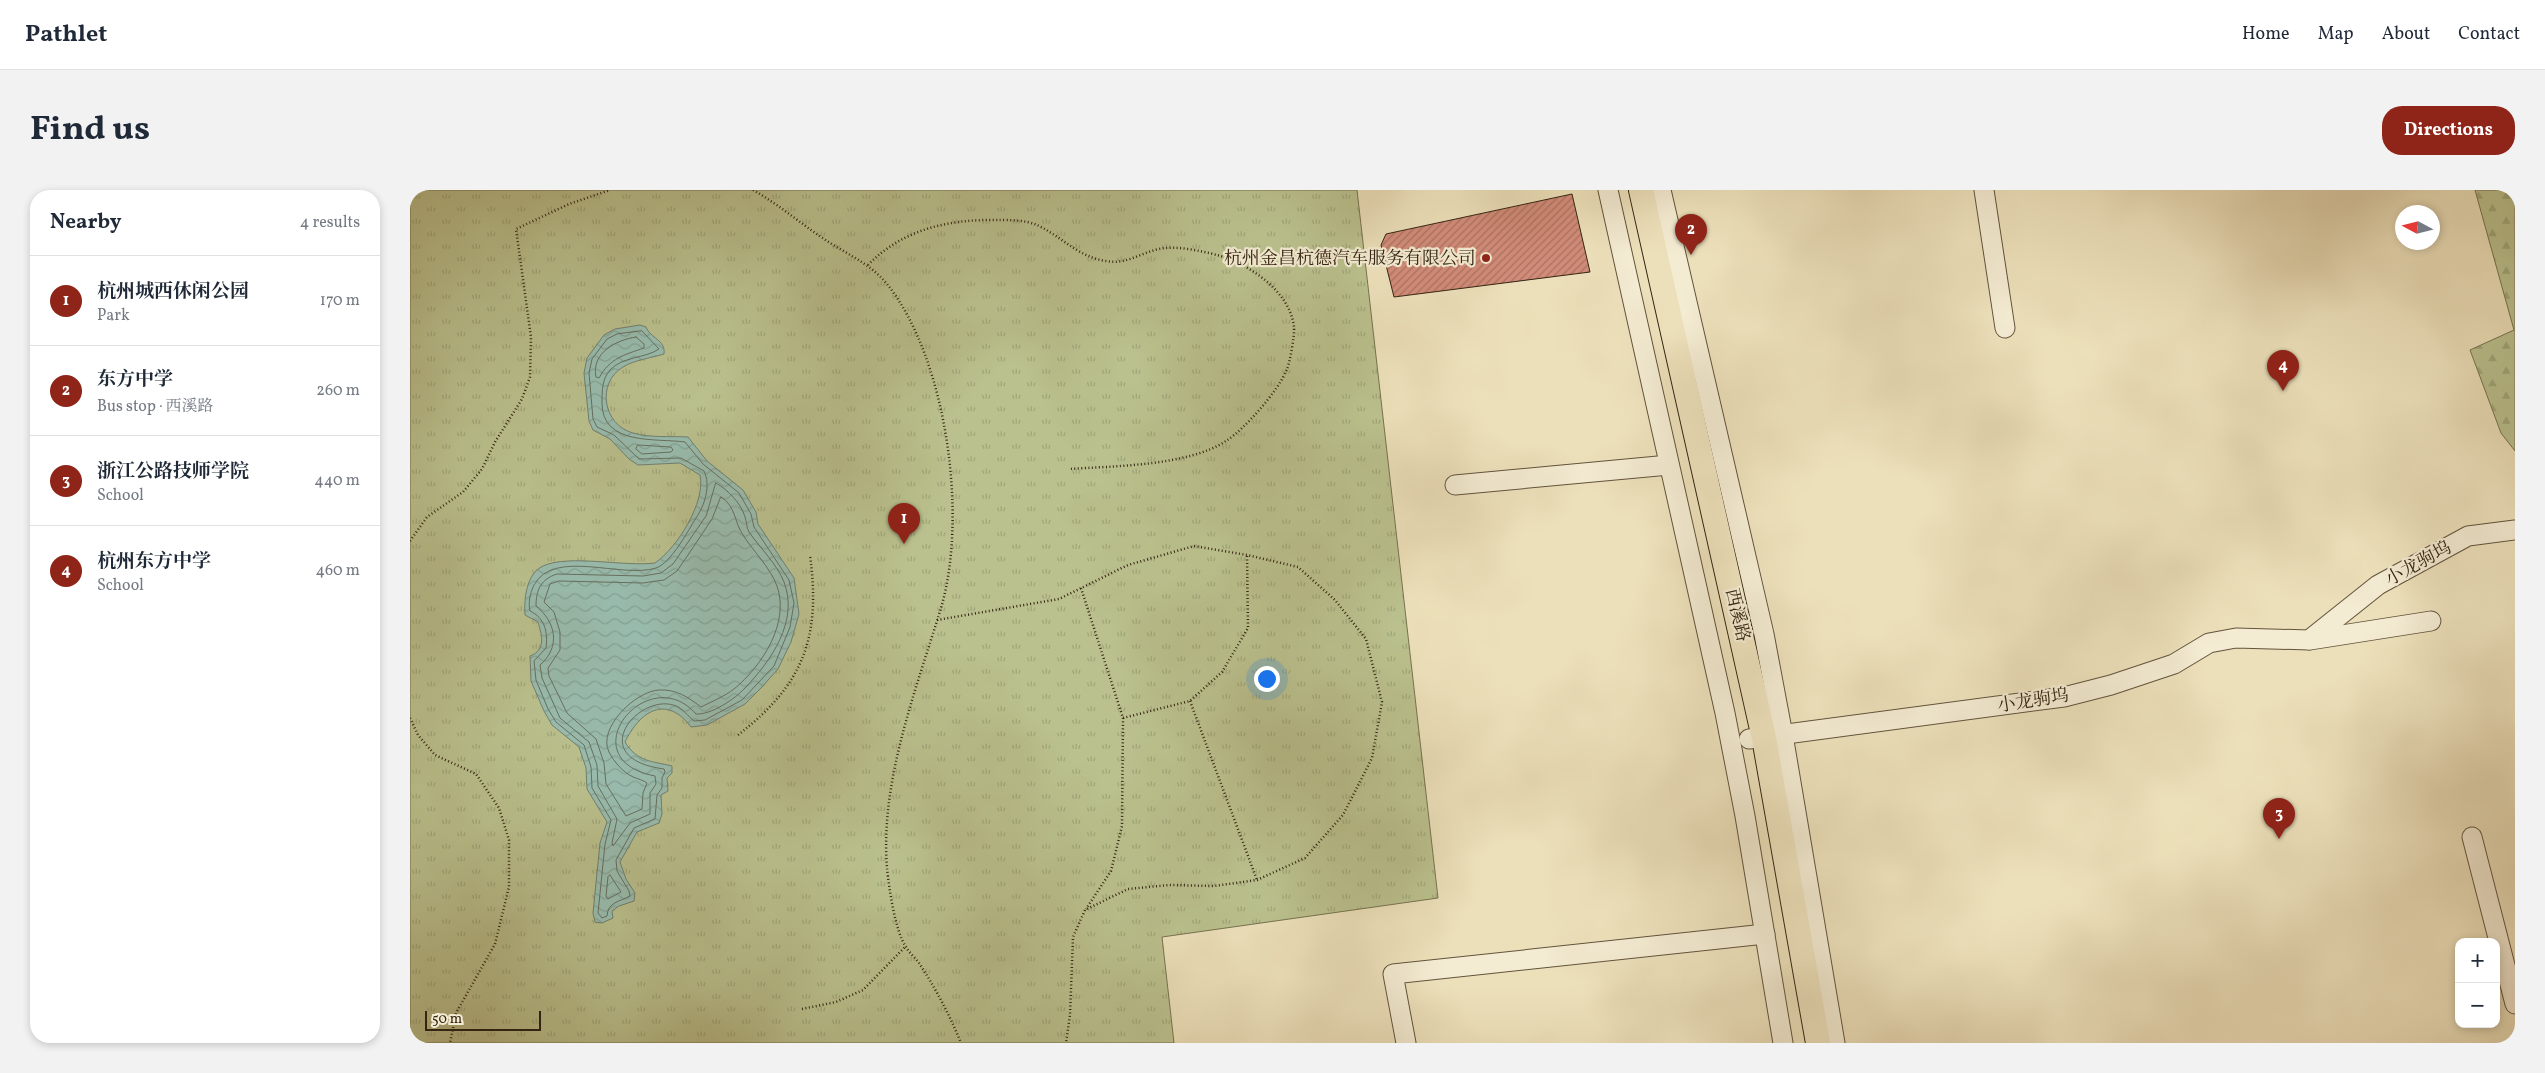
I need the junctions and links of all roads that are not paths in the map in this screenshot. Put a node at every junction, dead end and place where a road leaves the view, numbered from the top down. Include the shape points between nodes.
1 (1608, 190) edge
2 (1626, 190) edge
3 (1642, 190) edge
4 (1662, 190) edge
5 (1984, 190) edge
6 (2005, 328) dead end
7 (1669, 465) junction
8 (1454, 485) dead end
9 (2515, 530) edge
10 (2431, 621) dead end
11 (2309, 640) junction
12 (1765, 738) junction
13 (2472, 837) dead end
14 (1765, 934) junction
15 (2515, 1004) edge
16 (1406, 1043) edge
17 (1782, 1043) edge
18 (1802, 1043) edge
19 (1818, 1043) edge
20 (1834, 1043) edge

1 - 7 street, 西溪路
2 - 12 main road, 西溪路 via 1727,631
3 - 12 main road, 西溪路
4 - 12 street, 西溪路 via 1762,625
5 - 6 street
7 - 8 street
7 - 14 street, 西溪路 via 1725,713
9 - 11 street, 小龙驹坞 via 2468,536 2378,585
10 - 11 street, 小龙驹坞
11 - 12 street, 小龙驹坞 via 2236,638 2209,643 2174,664 2064,697
12 - 18 main road, 西溪路
12 - 19 main road, 西溪路
12 - 20 street, 西溪路
13 - 15 street
14 - 16 street via 1393,974
14 - 17 street, 西溪路

